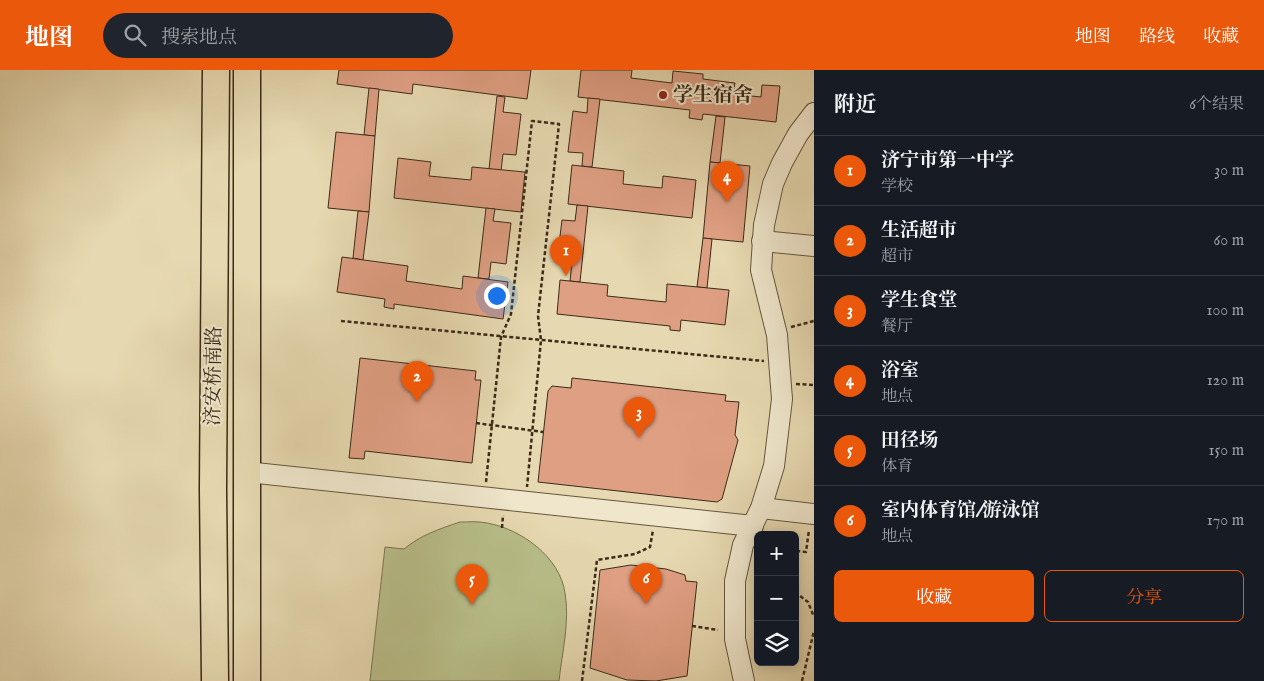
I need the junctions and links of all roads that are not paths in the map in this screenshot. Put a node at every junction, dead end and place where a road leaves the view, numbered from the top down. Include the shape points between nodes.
1 (216, 70) edge
2 (247, 70) edge
3 (814, 113) edge
4 (762, 241) junction
5 (814, 246) edge
6 (247, 472) junction
7 (813, 514) edge
8 (757, 517) junction
9 (215, 681) edge
10 (247, 681) edge
11 (744, 681) edge

1 - 9 main road, 济安桥南路 via 212,489
2 - 6 main road, 济安桥南路
3 - 4 street via 798,134 773,184
4 - 5 street
4 - 8 street via 761,270 776,330 782,399 774,466
6 - 8 street via 656,515
6 - 10 main road, 济安桥南路
7 - 8 street
8 - 11 street via 743,545 734,581 737,658

